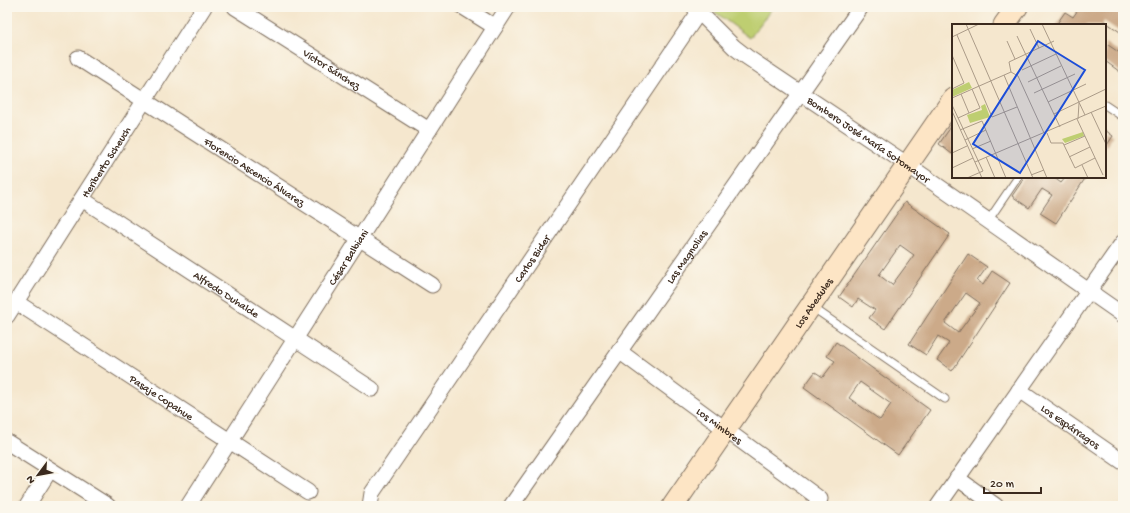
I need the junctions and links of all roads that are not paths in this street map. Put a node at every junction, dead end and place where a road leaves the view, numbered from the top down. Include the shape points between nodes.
1 (204, 7) edge
2 (235, 7) edge
3 (463, 7) edge
4 (508, 7) edge
5 (861, 7) edge
6 (1016, 7) edge
7 (697, 10) edge
8 (1005, 24) edge
9 (495, 27) junction
10 (78, 58) dead end
11 (801, 94) junction
12 (952, 100) edge
13 (144, 101) junction
14 (1106, 106) edge
15 (1123, 117) edge
16 (429, 130) junction
17 (908, 165) junction
18 (1017, 178) edge
19 (82, 199) junction
20 (988, 221) junction
21 (359, 238) junction
22 (1123, 242) edge
23 (432, 285) dead end
24 (1089, 291) junction
25 (16, 302) junction
26 (811, 306) junction
27 (1123, 315) edge
28 (7, 316) edge
29 (295, 339) junction
30 (619, 352) junction
31 (372, 389) dead end
32 (1019, 390) junction
33 (945, 399) dead end
34 (726, 430) junction
35 (230, 440) junction
36 (7, 442) edge
37 (1123, 462) edge
38 (50, 470) junction
39 (957, 478) junction
40 (308, 492) dead end
41 (818, 502) edge
42 (27, 506) edge
43 (108, 506) edge
44 (188, 506) edge
45 (370, 506) edge
46 (511, 506) edge
47 (673, 506) edge
48 (938, 506) edge
49 (996, 506) edge

1 - 13 street, Heriberto Scheuch
2 - 16 street, Víctor Sánchez
3 - 9 street
4 - 9 street, César Balbiani
5 - 11 street, Las Magnolias
6 - 8 street
7 - 11 street, Bombero José María Sotomayor via 743,54
7 - 45 street, Carlos Bider via 372,493
9 - 16 street, César Balbiani
10 - 13 street, Florencio Ascencio Álvarez
11 - 17 street, Bombero José María Sotomayor
11 - 30 street, Las Magnolias
12 - 17 street, Los Abedules
13 - 19 street, Heriberto Scheuch
13 - 21 street, Florencio Ascencio Álvarez
14 - 15 lane
16 - 21 street, César Balbiani
17 - 20 street, Bombero José María Sotomayor
17 - 26 street, Los Abedules
18 - 20 lane
19 - 25 street, Heriberto Scheuch
19 - 29 street, Alfredo Duhalde
20 - 24 street, Bombero José María Sotomayor
21 - 23 street, Florencio Ascencio Álvarez
21 - 29 street, César Balbiani
22 - 24 street
24 - 27 street, Bombero José María Sotomayor
24 - 32 street
25 - 28 street, Heriberto Scheuch
25 - 35 street, Pasaje Copahue
26 - 33 lane
26 - 34 street, Los Abedules
29 - 31 street, Alfredo Duhalde
29 - 35 street, César Balbiani
30 - 34 street, Los Mimbres
30 - 46 street, Las Magnolias
32 - 37 street, Los Espárragos
32 - 39 street
34 - 41 street, Los Mimbres
34 - 47 street, Los Abedules
35 - 40 street, Pasaje Copahue
35 - 44 street, César Balbiani
36 - 38 street
38 - 42 street
38 - 43 street
39 - 48 street
39 - 49 street

